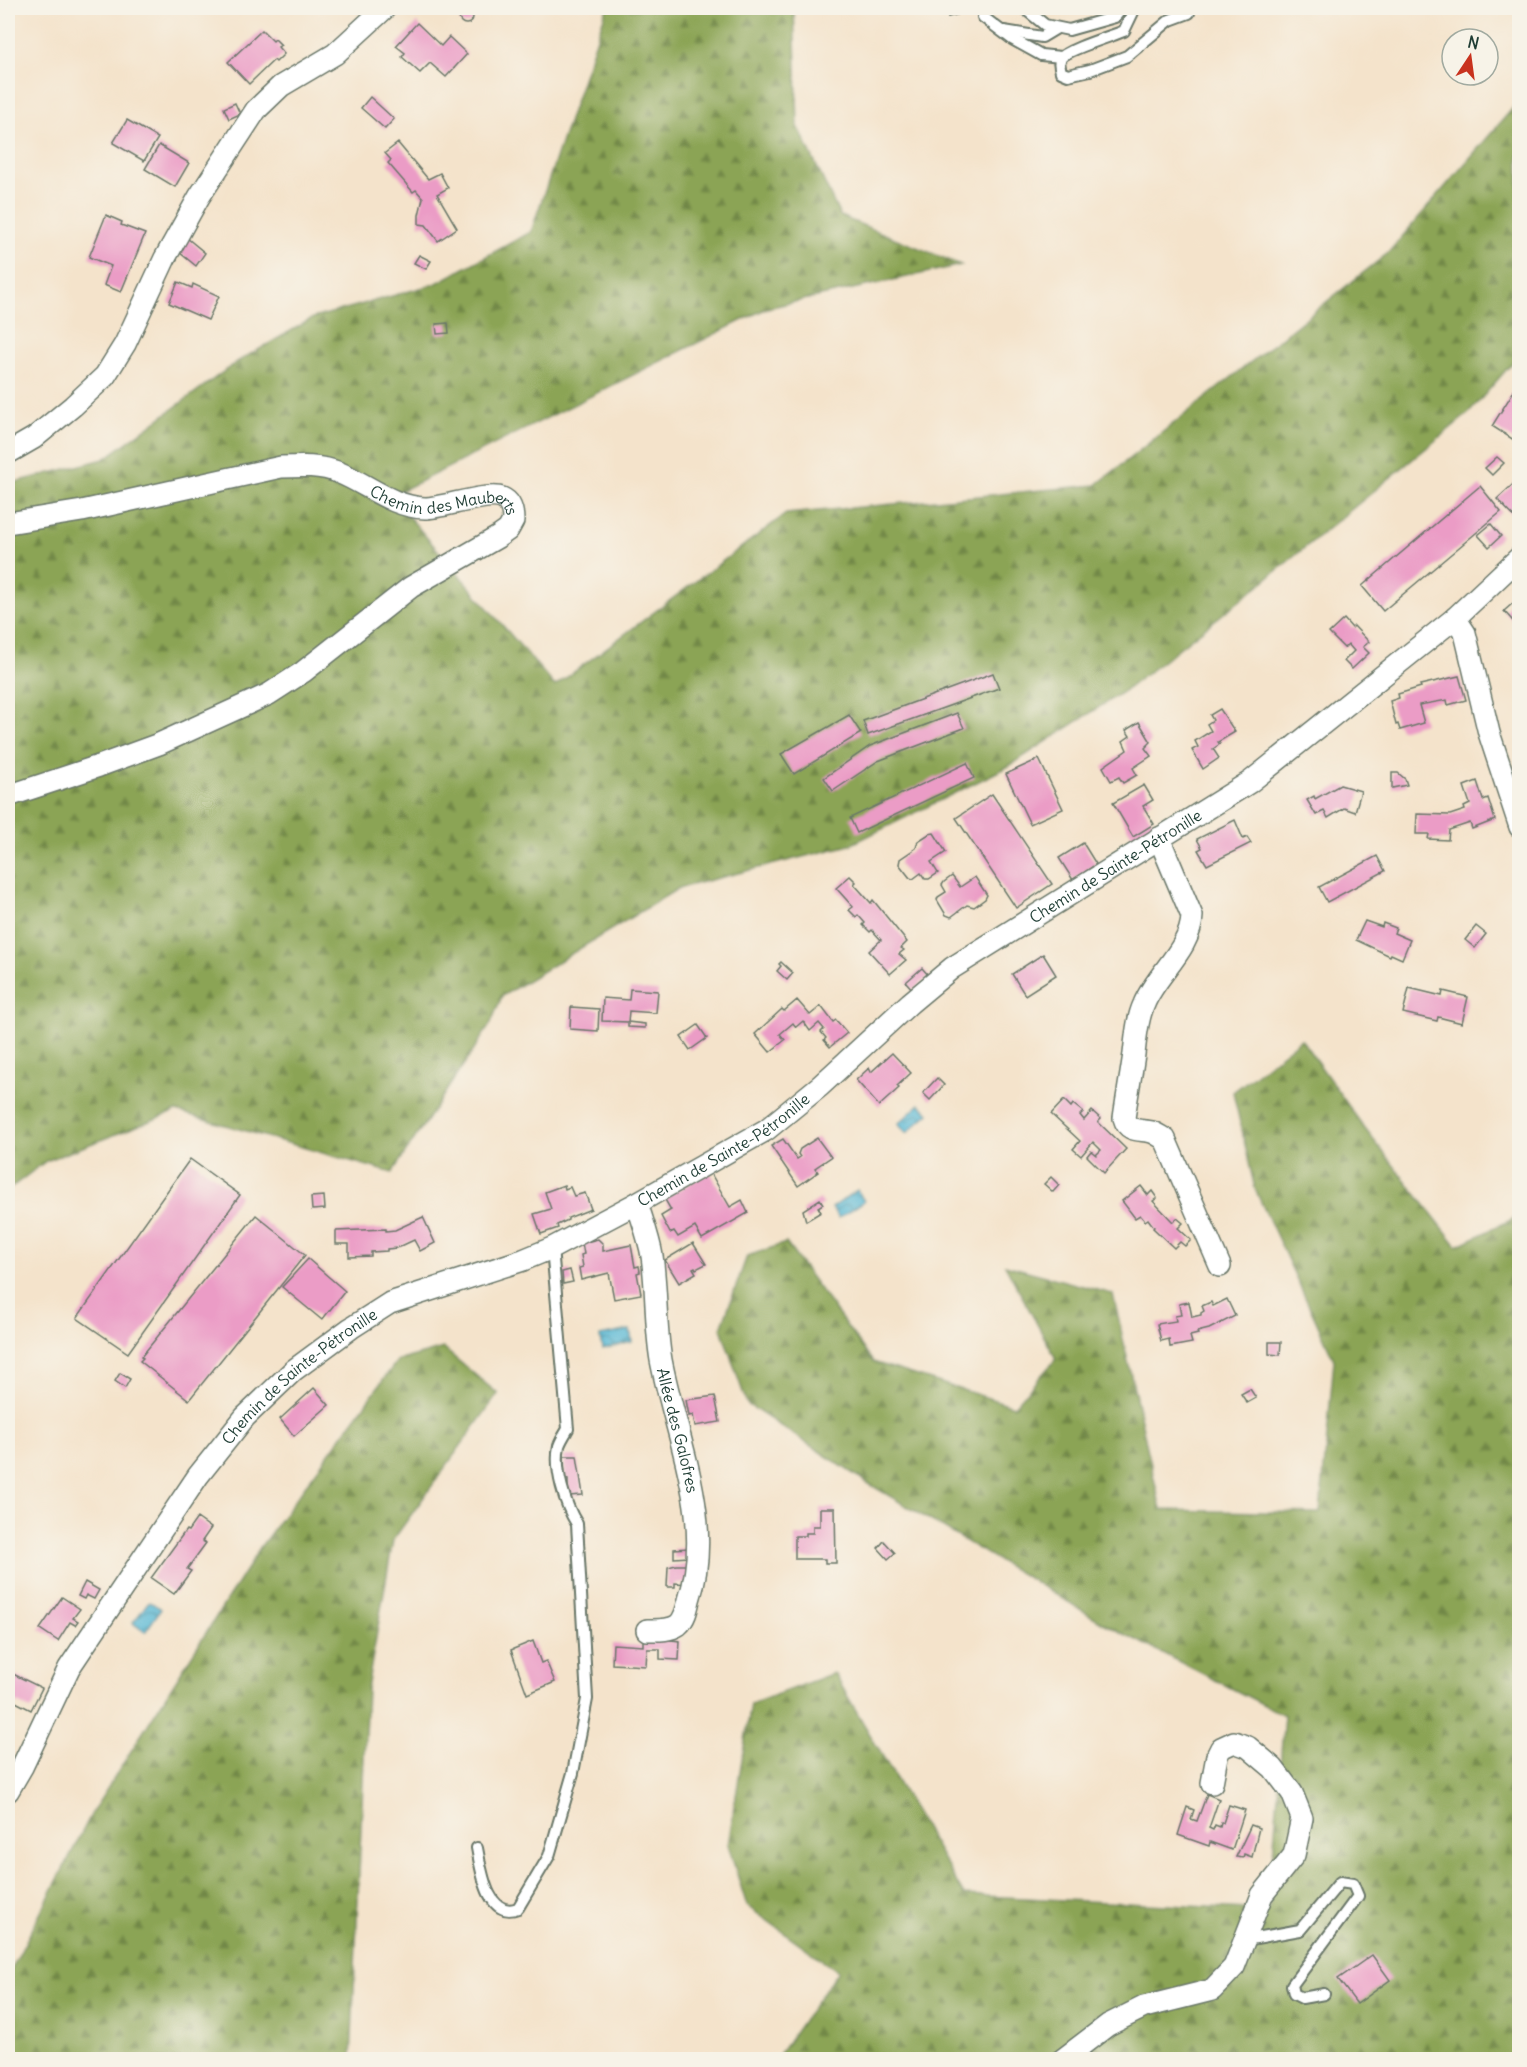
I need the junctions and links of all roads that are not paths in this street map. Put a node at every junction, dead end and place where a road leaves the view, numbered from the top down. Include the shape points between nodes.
1 (384, 8) edge
2 (1024, 8) edge
3 (1122, 8) edge
4 (1135, 8) edge
5 (1189, 13) dead end
6 (983, 17) dead end
7 (1058, 28) junction
8 (1000, 30) junction
9 (1061, 57) junction
10 (8, 453) edge
11 (8, 523) edge
12 (1520, 557) edge
13 (1455, 618) junction
14 (8, 796) edge
15 (1520, 826) edge
16 (1159, 838) junction
17 (637, 1203) junction
18 (552, 1248) junction
19 (1220, 1266) dead end
20 (647, 1630) dead end
21 (1212, 1783) dead end
22 (8, 1791) edge
23 (477, 1848) dead end
24 (1245, 1940) junction
25 (1324, 1994) dead end
26 (1062, 2060) edge

1 - 10 street via 335,54 281,86 256,110 199,197 105,376 66,413
2 - 7 lane via 1045,25
3 - 7 lane via 1115,17 1069,30
4 - 9 lane via 1124,31
5 - 9 lane via 1170,20 1127,56 1090,70 1068,75 1061,72
6 - 8 lane
7 - 8 lane via 1042,37
8 - 9 lane via 1041,54
11 - 14 street, Chemin des Mauberts via 82,511 281,467 303,466 340,473 411,507 501,498 510,504 513,521 498,537 411,587 269,694 159,744
12 - 13 street, Chemin de Sainte-Pétronille
13 - 15 street via 1465,633 1489,733
13 - 16 street, Chemin de Sainte-Pétronille via 1250,782
16 - 17 street, Chemin de Sainte-Pétronille via 952,968 766,1130
16 - 19 street via 1192,916 1192,926 1143,1005 1124,1118 1132,1129 1165,1139
17 - 18 street, Chemin de Sainte-Pétronille
17 - 20 street, Allée des Galofres via 652,1254 659,1347 667,1393 695,1498 697,1560 684,1618 664,1630
18 - 22 street, Chemin de Sainte-Pétronille via 390,1303 294,1370 245,1417 198,1476 69,1668
18 - 23 lane via 568,1429 560,1445 558,1464 568,1509 577,1524 587,1699 573,1773 549,1856 518,1908 510,1911 498,1907 487,1891
21 - 24 street via 1221,1748 1234,1742 1248,1747 1273,1768 1292,1793 1302,1818 1294,1855 1262,1895
24 - 25 lane via 1300,1930 1340,1882 1353,1884 1359,1896 1292,1985 1294,1994 1302,1998
24 - 26 street via 1233,1967 1212,1990 1144,2007 1108,2025

